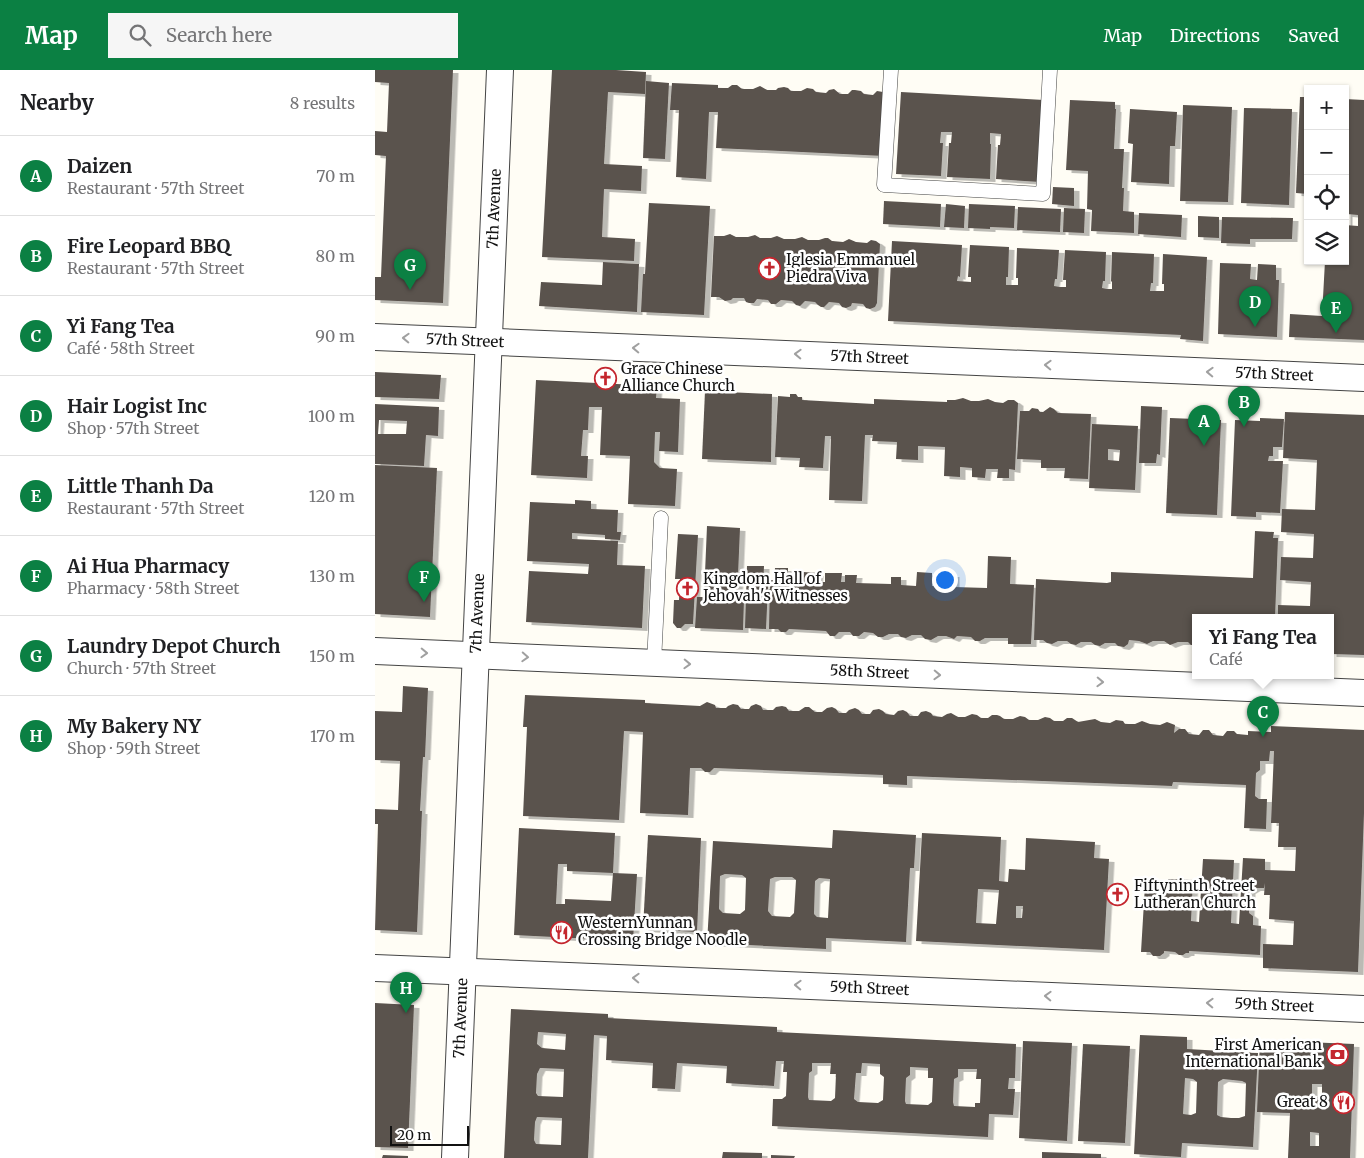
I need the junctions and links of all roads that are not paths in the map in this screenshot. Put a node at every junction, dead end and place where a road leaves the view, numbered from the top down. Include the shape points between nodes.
1 (500, 70) edge
2 (891, 70) edge
3 (1050, 70) edge
4 (375, 337) edge
5 (490, 341) junction
6 (1364, 378) edge
7 (661, 518) dead end
8 (375, 651) edge
9 (476, 656) junction
10 (654, 663) junction
11 (1364, 693) edge
12 (375, 968) edge
13 (463, 971) junction
14 (1364, 1009) edge
15 (455, 1158) edge

1 - 5 street, 7th Avenue
2 - 3 lane via 883,186 1043,194
5 -> 4 street, 57th Street
6 -> 5 street, 57th Street
5 - 9 street, 7th Avenue
7 - 10 lane
8 -> 9 street, 58th Street
9 -> 10 street, 58th Street
9 - 13 street, 7th Avenue
10 -> 11 street, 58th Street
12 - 13 street, 59th Street
14 -> 13 street, 59th Street
13 - 15 street, 7th Avenue

